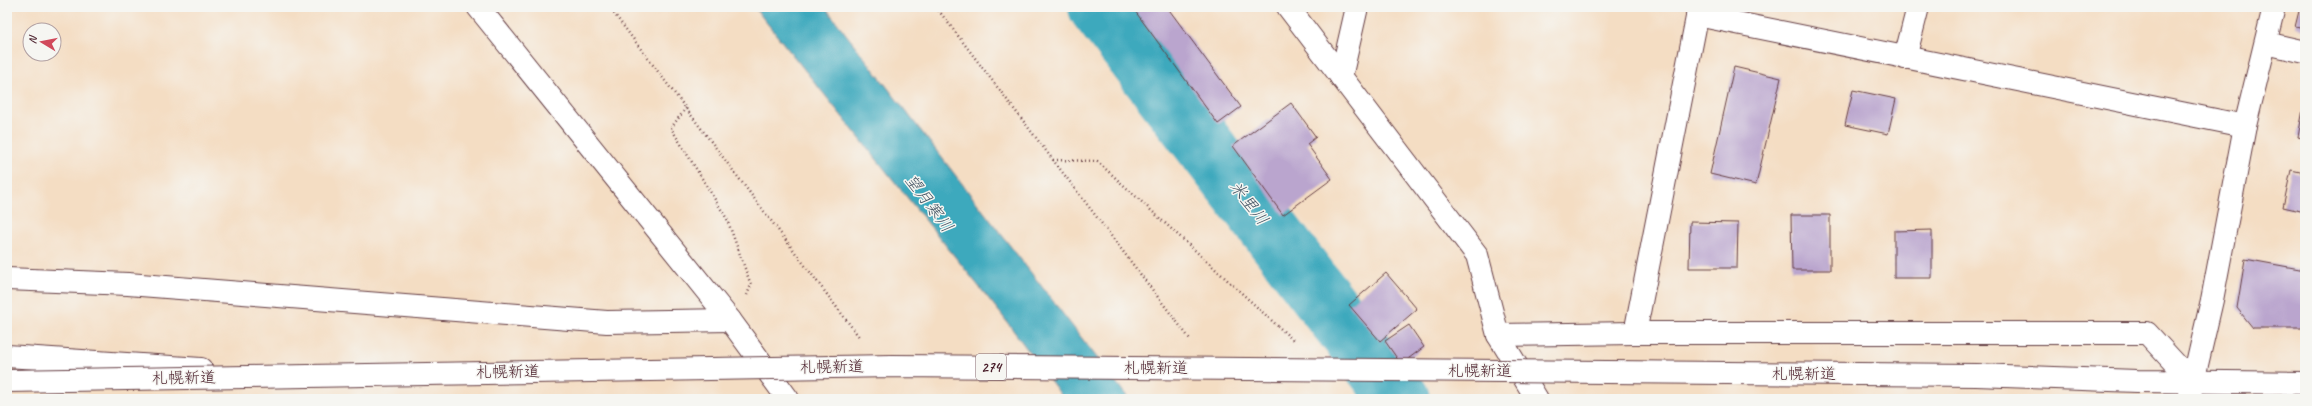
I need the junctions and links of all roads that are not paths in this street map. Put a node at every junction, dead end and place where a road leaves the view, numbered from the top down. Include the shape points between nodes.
1 (478, 7) edge
2 (1288, 7) edge
3 (1357, 7) edge
4 (1918, 7) edge
5 (2274, 7) edge
6 (1698, 11) edge
7 (2266, 43) junction
8 (2305, 52) edge
9 (1905, 58) junction
10 (1341, 77) junction
11 (2245, 126) junction
12 (7, 279) edge
13 (730, 320) junction
14 (1635, 333) junction
15 (1498, 335) junction
16 (7, 356) edge
17 (295, 375) junction
18 (7, 381) edge
19 (2305, 383) edge
20 (2190, 390) edge
21 (788, 399) edge
22 (1538, 399) edge

1 - 13 main road
2 - 10 main road
3 - 10 main road
4 - 9 main road
5 - 7 main road
6 - 9 main road
6 - 14 main road
7 - 8 main road
7 - 11 main road
9 - 11 main road
10 - 15 main road via 1477,255
11 - 20 main road via 2212,300
12 - 13 main road via 128,284 607,322
13 - 21 main road
14 - 15 main road
14 - 20 main road via 2147,333
15 - 22 main road
16 - 17 main road, bridge
17 - 18 main road, 札幌新道 / 274, bridge
17 - 20 main road, 札幌新道 / 274, bridge via 893,366 1976,375
19 - 20 main road, 札幌新道 / 274

